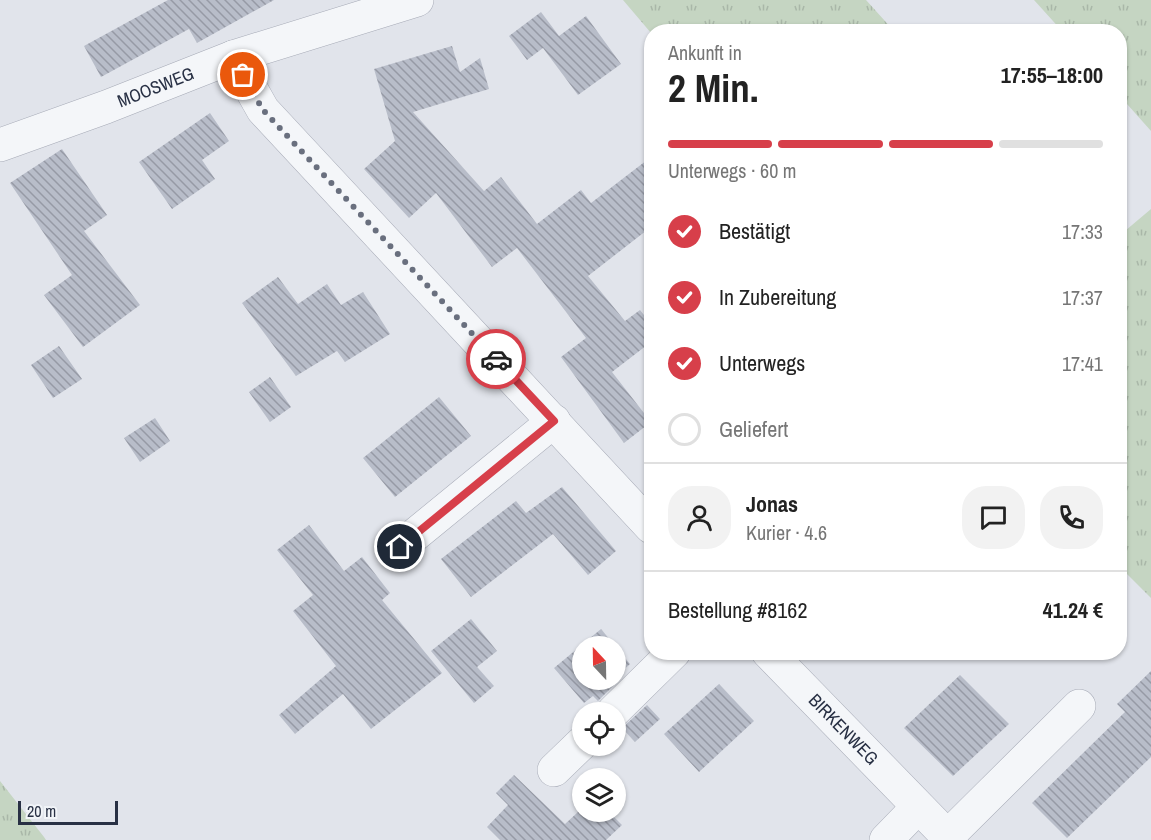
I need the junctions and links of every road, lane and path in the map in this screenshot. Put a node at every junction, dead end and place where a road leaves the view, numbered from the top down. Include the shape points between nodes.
1 (417, 0) edge
2 (233, 57) junction
3 (0, 145) edge
4 (554, 421) junction
5 (644, 518) edge
6 (400, 547) dead end
7 (666, 660) edge
8 (776, 660) edge
9 (623, 702) edge
10 (1079, 706) dead end
11 (572, 753) edge
12 (554, 770) dead end
13 (918, 807) junction
14 (950, 838) edge
15 (886, 840) edge

1 - 2 street, MOOSWEG
2 - 3 street, MOOSWEG
2 - 4 street via 263,110
4 - 5 street
4 - 6 street
7 - 9 street
8 - 13 street, BIRKENWEG
10 - 14 street, BIRKENWEG
11 - 12 street
13 - 14 street, BIRKENWEG
13 - 15 street

